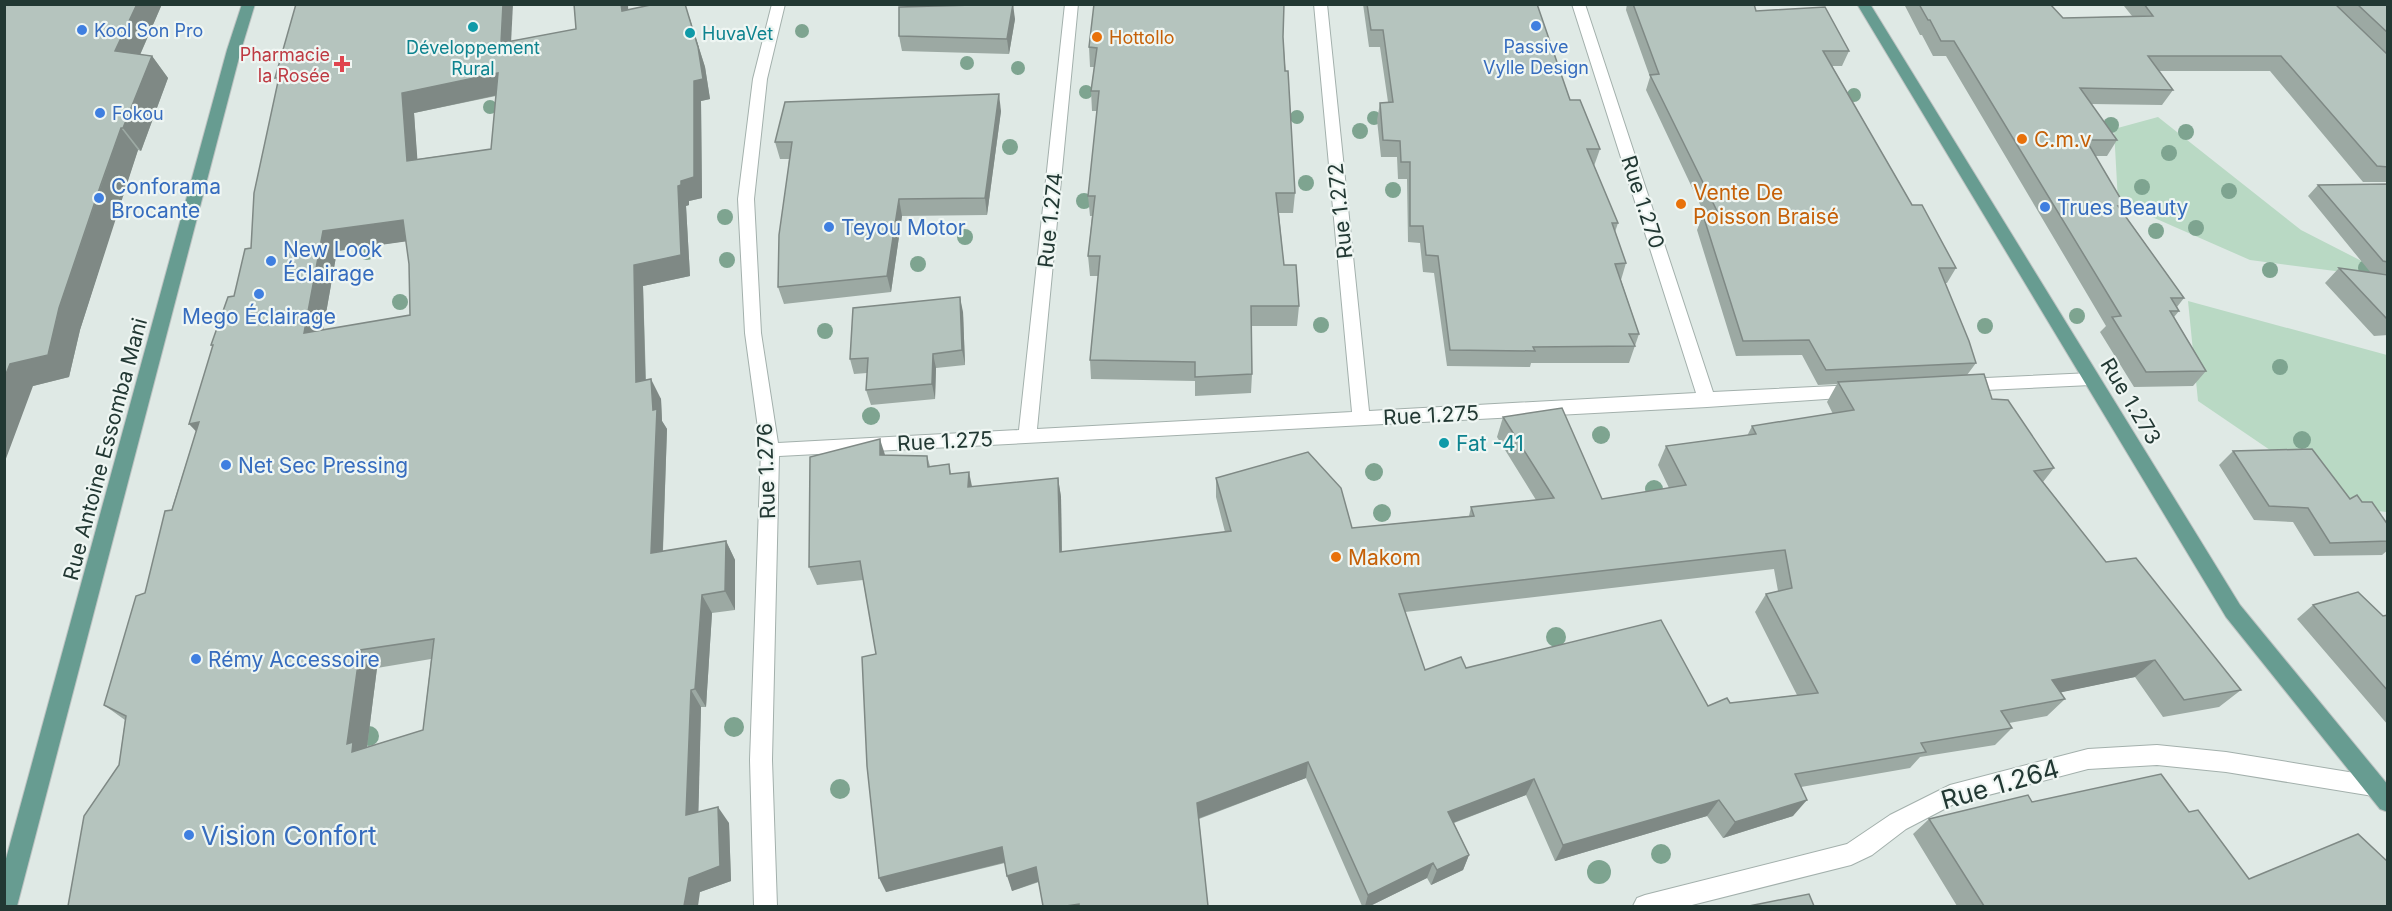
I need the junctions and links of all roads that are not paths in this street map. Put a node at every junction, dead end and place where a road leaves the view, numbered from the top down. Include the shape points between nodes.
1 (249, 4) edge
2 (779, 4) edge
3 (1072, 4) edge
4 (1320, 4) edge
5 (1578, 4) edge
6 (1863, 4) edge
7 (2091, 378) junction
8 (1951, 386) edge
9 (1870, 391) edge
10 (1707, 400) junction
11 (1360, 418) junction
12 (1027, 436) junction
13 (770, 450) junction
14 (2380, 794) edge
15 (5, 906) edge
16 (765, 906) edge
17 (1645, 906) edge

1 - 15 main road, Rue Antoine Essomba Mani
2 - 13 street, Rue 1.276 via 760,80 746,199 753,333
3 - 12 street, Rue 1.274
4 - 11 street, Rue 1.272
5 - 10 street, Rue 1.270
6 - 7 main road, Rue 1.273
7 - 8 street
7 - 14 main road, Rue 1.273 via 2233,611
9 - 10 street, Rue 1.275
10 - 11 street, Rue 1.275
11 - 12 street, Rue 1.275
12 - 13 street, Rue 1.275
13 - 16 street, Rue 1.276 via 761,760
14 - 17 street, Rue 1.264 via 2226,762 2168,756 2088,759 1950,795 1898,822 1851,854

